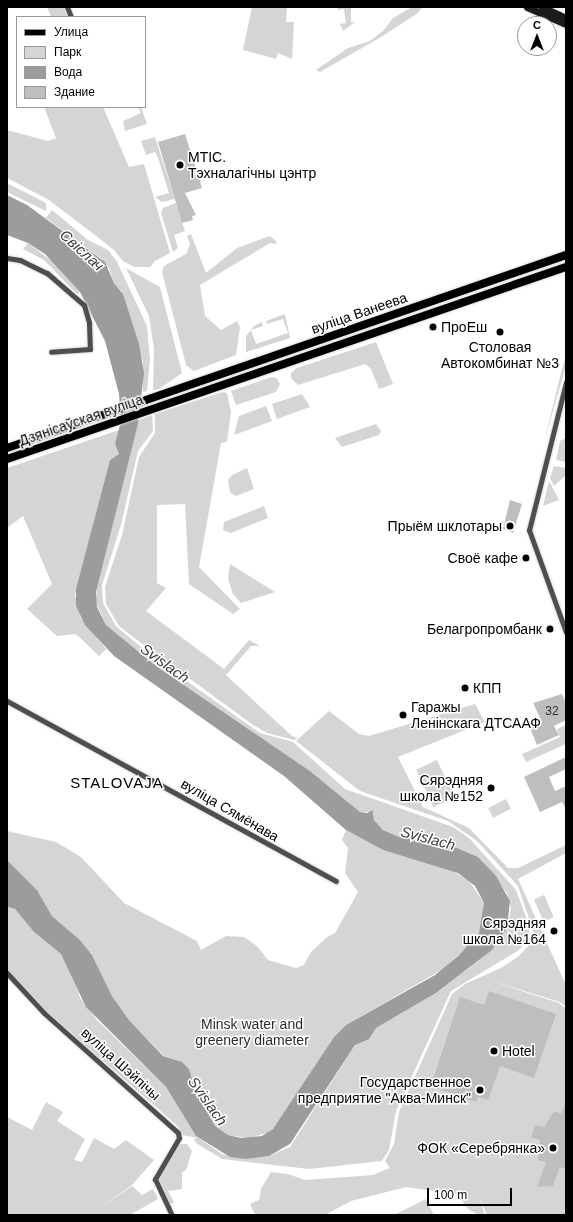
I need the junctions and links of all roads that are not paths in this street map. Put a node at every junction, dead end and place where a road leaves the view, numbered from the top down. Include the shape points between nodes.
1 (66, 7) edge
2 (527, 7) edge
3 (542, 7) edge
4 (70, 16) edge
5 (566, 18) edge
6 (566, 24) edge
7 (566, 255) edge
8 (7, 258) edge
9 (566, 267) edge
10 (524, 269) junction
11 (528, 280) junction
12 (51, 352) dead end
13 (279, 354) junction
14 (282, 363) junction
15 (566, 382) edge
16 (161, 396) joint
17 (164, 405) joint
18 (7, 448) edge
19 (7, 459) edge
20 (566, 632) edge
21 (7, 701) edge
22 (336, 881) dead end
23 (7, 973) edge
24 (172, 1215) edge

1 - 4 street
2 - 6 main road
3 - 5 main road
7 - 10 main road, вуліца Ванеева
8 - 12 street via 20,260 47,273 84,306 89,323 90,349
9 - 11 main road, вуліца Ванеева
10 - 11 street
10 - 13 main road, вуліца Ванеева
11 - 14 main road, вуліца Ванеева
13 - 14 street
13 - 16 main road, вуліца Ванеева
14 - 17 main road, вуліца Ванеева
15 - 20 street via 529,530
16 - 18 main road, Дзянісаўская вуліца
17 - 19 main road, Дзянісаўская вуліца
21 - 22 street, вуліца Сямёнава
23 - 24 street, вуліца Шэйпічы via 44,1013 178,1133 180,1138 156,1174 156,1184

